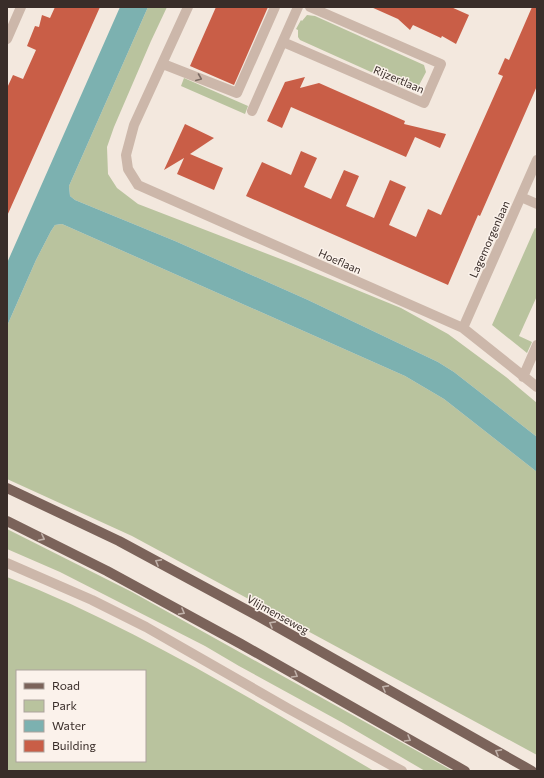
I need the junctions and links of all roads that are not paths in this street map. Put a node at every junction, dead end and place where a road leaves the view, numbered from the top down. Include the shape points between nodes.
1 (21, 7) edge
2 (188, 7) edge
3 (274, 7) edge
4 (298, 7) edge
5 (310, 7) edge
6 (11, 20) edge
7 (7, 39) edge
8 (283, 42) junction
9 (163, 64) junction
10 (252, 111) dead end
11 (537, 160) edge
12 (521, 196) junction
13 (537, 204) edge
14 (463, 328) junction
15 (537, 345) edge
16 (523, 377) junction
17 (537, 387) edge
18 (7, 488) edge
19 (7, 521) edge
20 (7, 563) edge
21 (402, 771) edge
22 (465, 771) edge
23 (532, 771) edge

1 - 6 street
2 - 9 street
9 -> 3 street via 237,94
4 - 8 street
5 - 8 street, Rijzertlaan via 441,64 424,103
6 - 7 street
8 - 10 street
9 - 14 street, Hoeflaan via 134,125 126,155 128,169 138,185
11 - 12 street, Lagemorgenlaan
12 - 13 street
12 - 14 street, Lagemorgenlaan
14 - 16 street, Hoeflaan
15 - 16 street
16 - 17 street, Hoeflaan
23 -> 18 main road, Vlijmenseweg via 258,616 119,541
19 -> 22 main road via 114,574
20 - 21 street via 146,627

